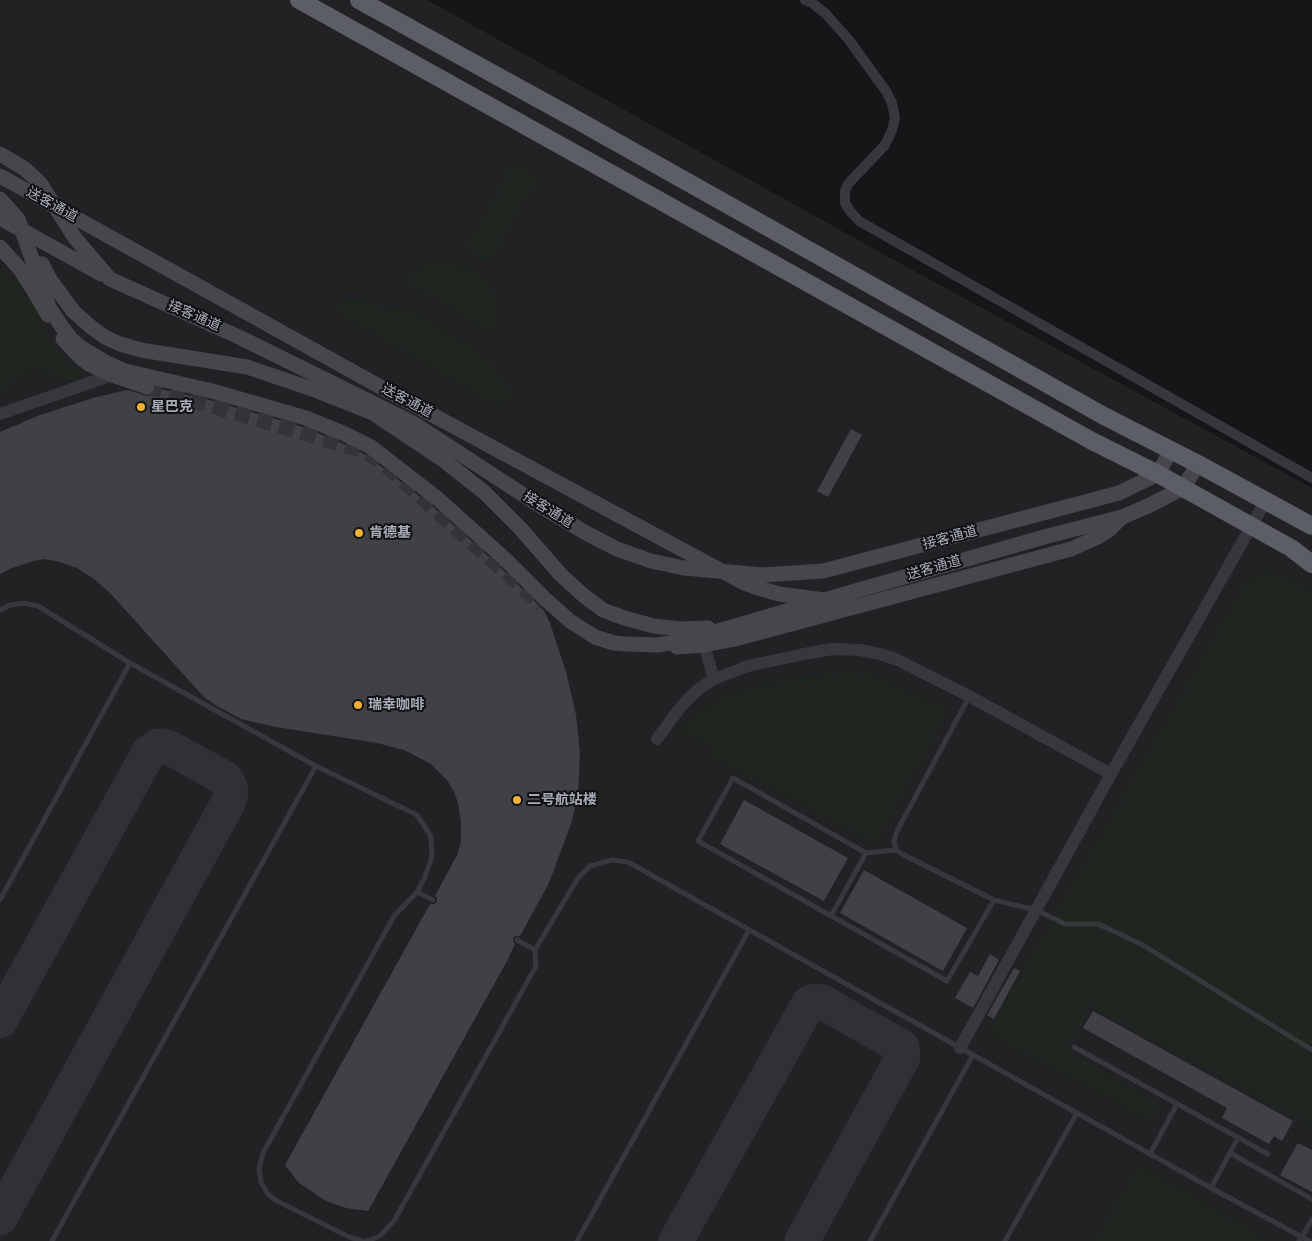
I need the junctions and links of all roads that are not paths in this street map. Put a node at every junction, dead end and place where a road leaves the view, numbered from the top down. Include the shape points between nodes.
1 (299, 0) edge
2 (359, 0) edge
3 (805, 0) edge
4 (0, 154) edge
5 (0, 176) edge
6 (0, 199) edge
7 (0, 218) edge
8 (18, 219) junction
9 (0, 247) edge
10 (110, 279) junction
11 (112, 375) junction
12 (147, 387) tunnel mouth
13 (0, 414) edge
14 (1170, 450) junction
15 (1198, 464) junction
16 (1158, 474) junction
17 (1312, 478) edge
18 (1183, 488) junction
19 (1266, 500) junction
20 (1122, 516) junction
21 (1251, 526) junction
22 (1312, 526) edge
23 (1312, 564) edge
24 (824, 600) junction
25 (542, 605) tunnel mouth
26 (0, 610) edge
27 (728, 627) junction
28 (704, 645) junction
29 (130, 662) junction
30 (714, 679) junction
31 (969, 696) junction
32 (657, 739) dead end
33 (316, 766) junction
34 (1111, 774) junction
35 (896, 850) junction
36 (866, 853) junction
37 (416, 892) junction
38 (0, 900) edge
39 (433, 900) dead end
40 (994, 900) junction
41 (1036, 910) junction
42 (831, 916) junction
43 (749, 930) junction
44 (518, 940) dead end
45 (535, 950) junction
46 (960, 1048) junction
47 (1074, 1048) dead end
48 (1312, 1050) edge
49 (973, 1055) junction
50 (1177, 1104) junction
51 (1077, 1113) junction
52 (1238, 1138) junction
53 (1230, 1153) junction
54 (1150, 1154) junction
55 (1268, 1154) dead end
56 (1211, 1188) junction
57 (1312, 1199) edge
58 (1312, 1219) edge
59 (1300, 1239) edge
60 (52, 1241) edge
61 (362, 1241) edge
62 (367, 1241) edge
63 (577, 1241) edge
64 (870, 1241) edge
65 (1004, 1241) edge
66 (1310, 1241) edge

1 - 16 highway via 1092,441
2 - 14 highway
3 - 17 street via 825,13 849,40 892,103 895,118 885,144 845,191 845,203 859,220
4 - 10 main road, 接客通道 via 25,169 40,183 75,238
5 - 24 main road, 送客通道, bridge via 744,583 779,594
6 - 8 main road, 送客通道, bridge
7 - 10 main road
8 - 27 main road, 送客通道, bridge via 51,282 73,311 105,337 141,350 247,367 372,413 442,459 484,492 560,574 603,610 640,623 669,628
8 - 27 main road, 送客通道, bridge via 56,319 72,340 105,362 125,371 212,391 306,418 371,447 438,499 570,621 595,637 614,643 658,644 688,640
9 - 11 main road via 19,268 68,345 89,364
10 - 16 main road, 接客通道 via 239,337 413,423 586,533 651,562 763,575 822,571 1099,499
11 - 12 main road
11 - 13 street
14 - 15 highway
14 - 16 main road
15 - 18 main road
15 - 19 highway
16 - 18 highway
18 - 20 main road, 送客通道
18 - 21 highway
19 - 21 street
19 - 22 highway
20 - 24 main road, 送客通道, bridge
20 - 28 main road via 1098,538 1071,549
21 - 23 highway
21 - 34 street
24 - 27 main road, 送客通道, bridge
25 - 28 main road via 581,636 615,649 637,651
26 - 29 lane via 10,605 38,606
28 - 30 street
29 - 33 lane
29 - 38 lane
30 - 31 street via 748,666 804,654 832,649 860,650 898,660
30 - 32 street via 688,698
31 - 34 street
31 - 35 lane via 896,831
33 - 37 lane via 417,815 430,836 432,857
33 - 60 lane
34 - 41 street
35 - 36 lane
35 - 40 lane
36 - 42 lane
36 - 42 lane via 732,778 698,841
37 - 39 lane
37 - 61 lane via 394,916 263,1153 259,1169 261,1182 275,1200 348,1238
40 - 41 lane
40 - 42 lane via 947,981
41 - 46 street
41 - 48 lane via 1065,924 1098,924 1141,944
43 - 45 lane via 628,862 612,860 590,866 579,877
43 - 46 lane
43 - 63 lane
44 - 45 lane
45 - 62 lane via 536,966 394,1221 380,1236
46 - 49 lane
47 - 50 lane
49 - 51 lane
49 - 64 lane
50 - 52 lane
50 - 54 lane
51 - 54 lane
51 - 65 lane
52 - 53 lane
52 - 55 lane
53 - 56 lane
53 - 57 lane
54 - 56 lane
56 - 59 lane
58 - 59 lane
59 - 66 lane

